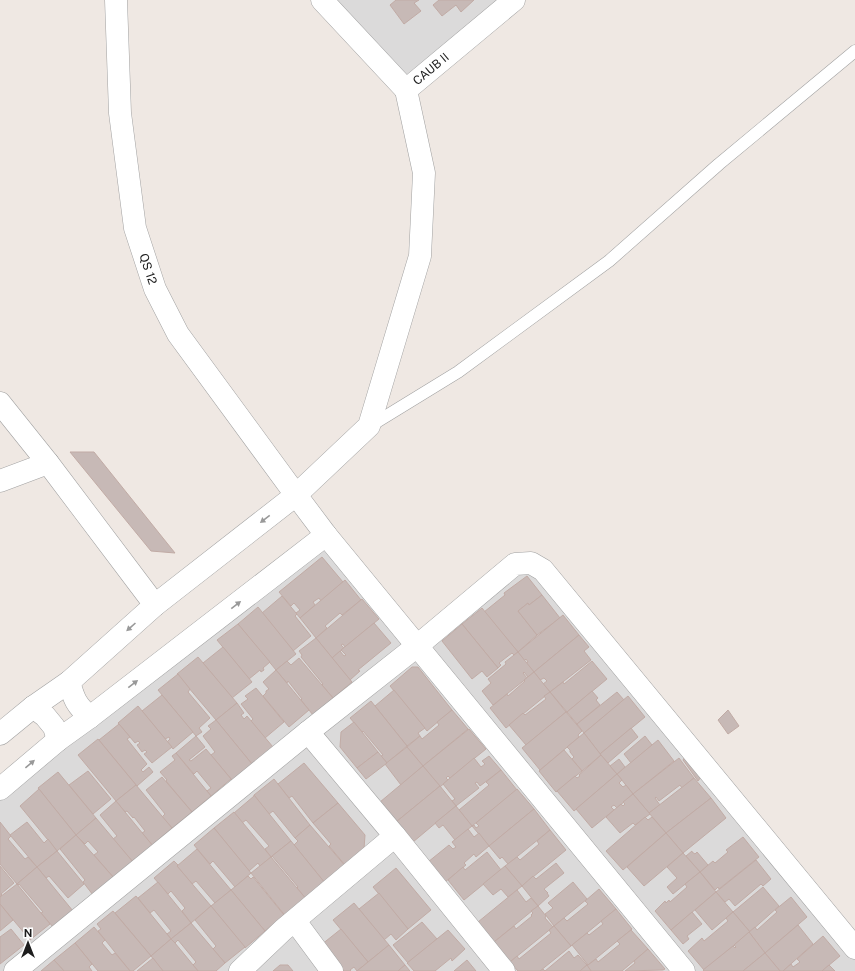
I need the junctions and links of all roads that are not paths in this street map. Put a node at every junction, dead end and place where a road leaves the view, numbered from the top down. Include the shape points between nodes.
1 (116, 0) edge
2 (322, 0) edge
3 (514, 0) edge
4 (855, 51) edge
5 (406, 90) junction
6 (0, 403) edge
7 (369, 426) junction
8 (48, 463) junction
9 (0, 481) edge
10 (296, 495) junction
11 (326, 535) junction
12 (155, 605) junction
13 (417, 646) junction
14 (69, 682) junction
15 (33, 707) junction
16 (90, 717) junction
17 (308, 732) junction
18 (0, 734) edge
19 (58, 740) junction
20 (0, 789) edge
21 (394, 836) junction
22 (295, 921) junction
23 (855, 948) edge
24 (15, 971) edge
25 (240, 971) edge
26 (332, 971) edge
27 (504, 971) edge
28 (684, 971) edge

1 - 10 street, QS 12 via 120,113 135,228 155,289 178,334
2 - 5 street, CAUB II
3 - 5 street, CAUB II
4 - 7 lane via 719,164 609,261 458,372
5 - 7 street via 424,173 420,256
6 - 8 street
7 - 10 street
8 - 9 street
8 - 12 street
10 - 11 street, QS 12
10 -> 12 street
11 - 13 street, QS 12
16 -> 11 street
12 -> 14 street
13 - 17 street
13 - 23 street via 515,564 531,564 543,570
13 - 28 street, QS 12
14 - 15 street
14 - 16 street via 74,699 81,710
15 - 18 street
15 - 19 street via 54,727
16 - 19 street
17 - 21 street
17 - 24 street
20 -> 19 street
21 - 22 street
21 - 27 street
22 - 25 street
22 - 26 street

